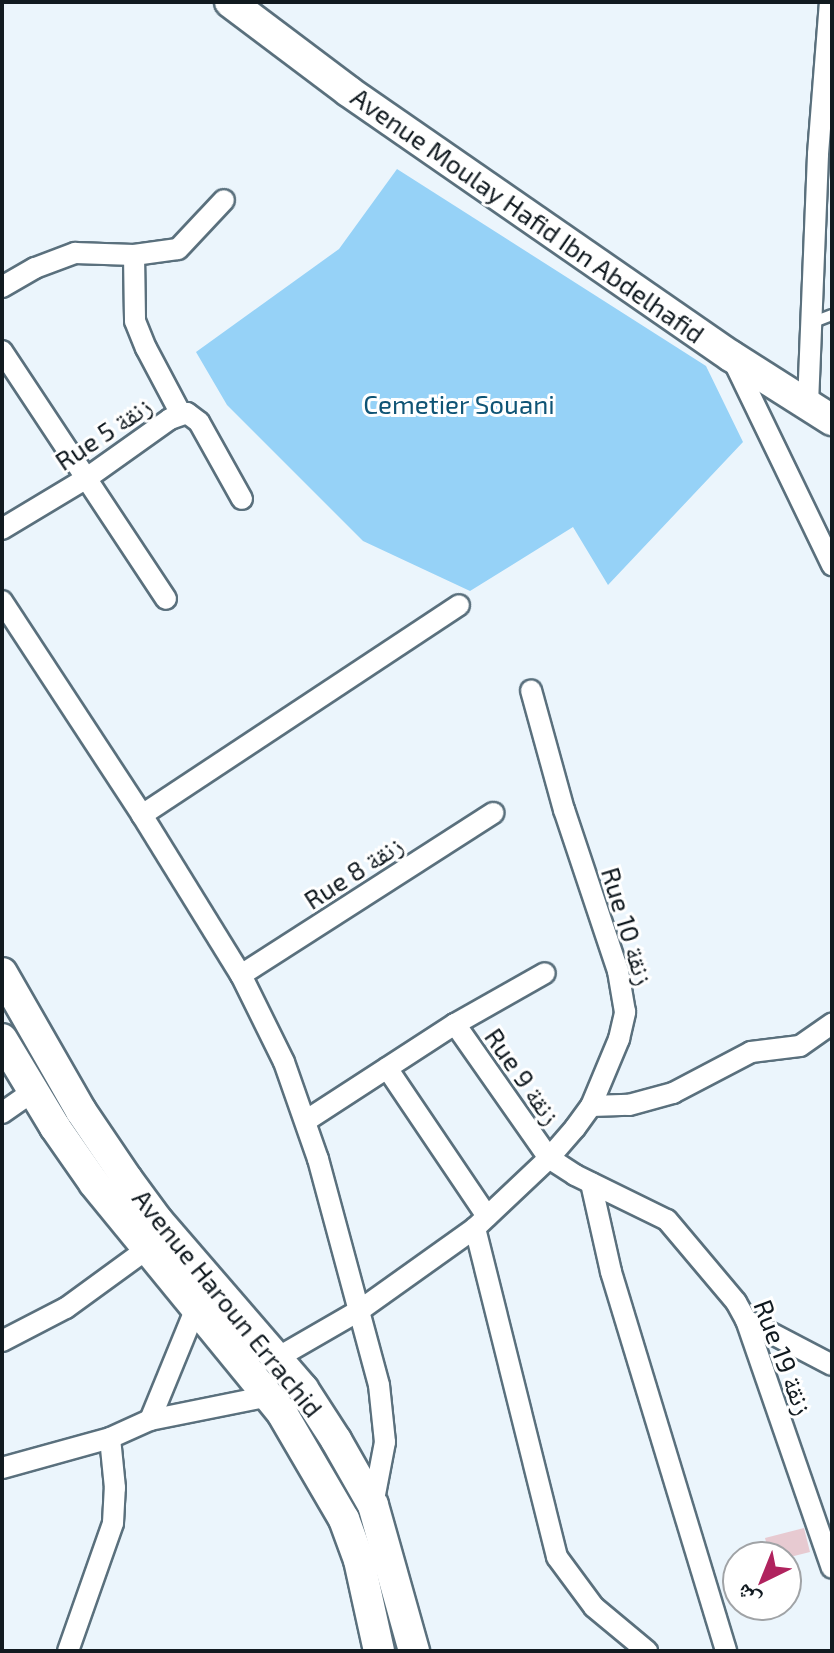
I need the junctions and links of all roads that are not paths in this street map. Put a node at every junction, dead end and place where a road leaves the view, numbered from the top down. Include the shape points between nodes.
1 (230, 2) edge
2 (830, 2) edge
3 (825, 152) edge
4 (224, 200) dead end
5 (134, 255) junction
6 (2, 287) edge
7 (832, 315) edge
8 (810, 323) junction
9 (2, 351) edge
10 (731, 356) junction
11 (820, 412) edge
12 (181, 414) junction
13 (87, 478) junction
14 (242, 499) dead end
15 (2, 529) edge
16 (832, 565) edge
17 (166, 599) dead end
18 (2, 601) edge
19 (459, 605) dead end
20 (531, 690) dead end
21 (493, 813) dead end
22 (142, 815) junction
23 (2, 973) edge
24 (545, 973) dead end
25 (241, 975) junction
26 (455, 1024) junction
27 (832, 1024) edge
28 (2, 1039) edge
29 (387, 1068) junction
30 (33, 1091) junction
31 (591, 1106) junction
32 (2, 1113) edge
33 (307, 1120) junction
34 (549, 1158) junction
35 (591, 1183) junction
36 (481, 1222) junction
37 (147, 1249) junction
38 (196, 1308) junction
39 (360, 1310) junction
40 (746, 1320) junction
41 (2, 1341) edge
42 (277, 1358) junction
43 (832, 1365) edge
44 (269, 1396) junction
45 (150, 1420) junction
46 (110, 1438) junction
47 (2, 1468) edge
48 (373, 1505) junction
49 (832, 1568) edge
50 (68, 1651) edge
51 (379, 1651) edge
52 (414, 1651) edge
53 (647, 1651) edge
54 (726, 1651) edge

1 - 10 main road, Avenue Moulay Hafid Ibn Abdelhafid via 348,91
2 - 3 street
3 - 8 street
4 - 5 street via 178,249
5 - 6 street via 75,253
5 - 12 street via 135,321
7 - 8 lane
8 - 11 street
9 - 13 street
10 - 11 main road, Avenue Moulay Hafid Ibn Abdelhafid
10 - 16 street
12 - 13 street, Rue 5 زنقة
12 - 14 street, Rue 5 زنقة via 190,413 199,422
13 - 15 street, Rue 5 زنقة
13 - 17 street
18 - 22 street
19 - 22 street
20 - 31 street, Rue 10 زنقة via 625,1001 622,1029
21 - 25 street, Rue 8 زنقة
22 - 25 street
23 - 42 main road, Avenue Haroun Errachid via 81,1111 127,1179
24 - 26 street
25 - 33 street
26 - 29 street
26 - 34 street, Rue 9 زنقة
27 - 31 street via 800,1046 751,1052 673,1093 629,1105
28 - 30 main road, Avenue Haroun Errachid
29 - 33 street
29 - 36 street
30 - 32 street
30 - 37 main road, Avenue Haroun Errachid via 94,1183
31 - 34 street, Rue 10 زنقة
33 - 39 street
34 - 35 street, Rue 19 زنقة
34 - 36 street, Rue 10 زنقة
35 - 40 street, Rue 19 زنقة via 651,1209 673,1225
35 - 54 street via 615,1286
36 - 39 street, Rue 10 زنقة
36 - 53 street via 557,1557 594,1607
37 - 38 main road, Avenue Haroun Errachid
37 - 41 street via 66,1308
38 - 44 main road, Avenue Haroun Errachid
38 - 45 street
39 - 42 street, Rue 10 زنقة
39 - 48 street via 384,1416 383,1461
40 - 43 street
40 - 49 street, Rue 19 زنقة
42 - 48 main road, Avenue Haroun Errachid via 303,1389
44 - 45 street
44 - 51 main road, Avenue Haroun Errachid via 344,1519
45 - 46 street
46 - 47 street
46 - 50 street via 113,1523
48 - 52 main road, Avenue Haroun Errachid

